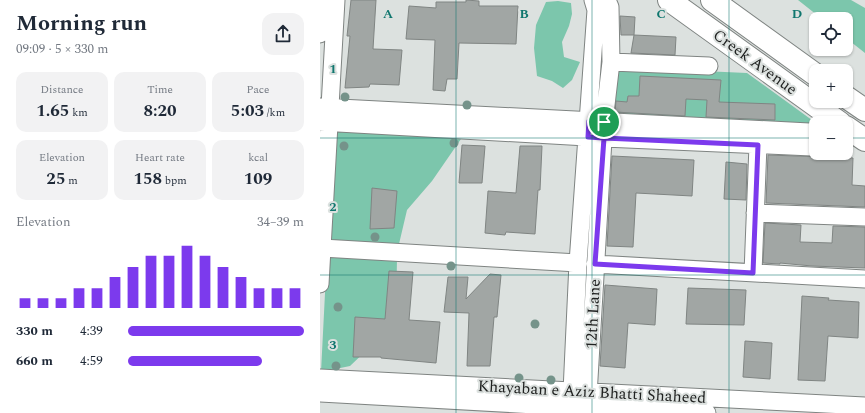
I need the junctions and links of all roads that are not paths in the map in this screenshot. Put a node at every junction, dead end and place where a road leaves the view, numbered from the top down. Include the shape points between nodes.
1 (322, 0) edge
2 (336, 0) edge
3 (593, 0) edge
4 (607, 0) edge
5 (669, 0) edge
6 (712, 0) edge
7 (320, 34) edge
8 (611, 62) junction
9 (709, 66) dead end
10 (809, 70) edge
11 (853, 102) edge
12 (865, 110) edge
13 (325, 115) edge
14 (830, 116) edge
15 (596, 129) junction
16 (853, 132) edge
17 (865, 140) edge
18 (758, 145) junction
19 (755, 213) junction
20 (865, 217) edge
21 (322, 248) junction
22 (578, 263) junction
23 (595, 264) junction
24 (753, 273) junction
25 (865, 279) edge
26 (320, 284) edge
27 (320, 378) edge
28 (320, 393) edge
29 (580, 404) edge
30 (865, 406) edge
31 (707, 413) edge

1 - 7 street
2 - 13 street
3 - 15 street, 12th Lane via 596,10
4 - 8 street, 12th Lane via 610,7
5 - 14 main road, Creek Avenue
6 - 10 main road, Creek Avenue
8 - 9 street
8 - 15 street, 12th Lane
11 - 12 main road
13 - 15 street
13 - 21 street
15 - 18 street
15 - 18 street via 809,132 814,138 812,147
15 - 22 street, 12th Lane
15 - 23 street, 12th Lane
16 - 17 main road
18 - 19 street
19 - 20 street
19 - 24 street
21 - 22 street
21 - 26 street
22 - 29 street, 12th Lane
23 - 24 street
23 - 29 street, 12th Lane
24 - 25 street
27 - 29 street, Khayaban e Aziz Bhatti Shaheed
28 - 29 street, Khayaban e Aziz Bhatti Shaheed
29 - 30 street, Khayaban e Aziz Bhatti Shaheed
29 - 31 street, Khayaban e Aziz Bhatti Shaheed

